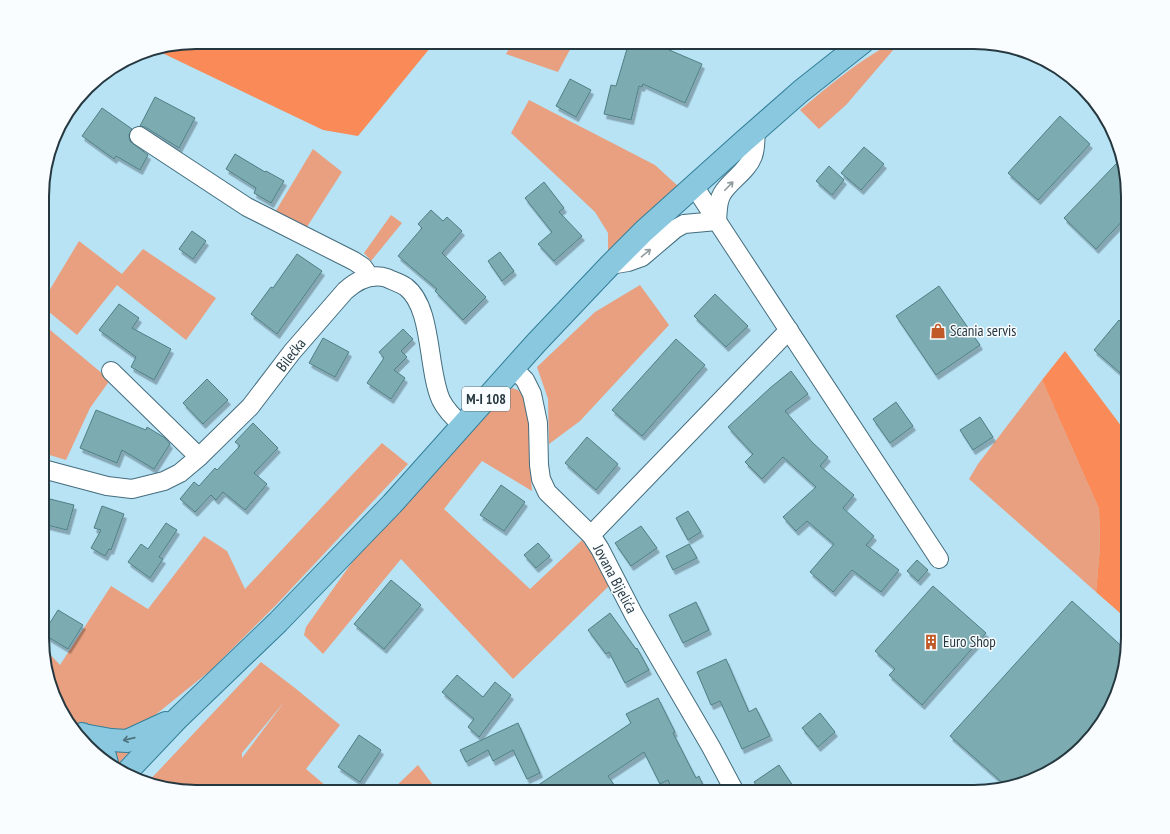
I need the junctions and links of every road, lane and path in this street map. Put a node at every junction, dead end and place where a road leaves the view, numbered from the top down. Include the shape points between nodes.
1 (854, 49) edge
2 (756, 131) junction
3 (139, 136) dead end
4 (694, 186) junction
5 (717, 221) junction
6 (610, 264) junction
7 (370, 277) junction
8 (789, 330) junction
9 (513, 368) junction
10 (111, 371) dead end
11 (462, 426) junction
12 (199, 457) junction
13 (49, 471) edge
14 (591, 535) junction
15 (939, 559) dead end
16 (178, 718) junction
17 (86, 735) edge
18 (130, 769) edge
19 (731, 785) edge

1 - 2 main road, M-I 108
2 - 4 main road, M-I 108
5 -> 2 street via 718,204 722,193 751,161
3 - 7 street via 247,207 354,261 363,267
4 - 5 street
4 - 6 main road, M-I 108
6 -> 5 street via 642,257 684,224
5 - 8 street
6 - 9 main road, M-I 108
7 - 11 street via 384,277 401,284 413,295 421,308 425,322 433,375 441,400
7 - 12 street, Bilećka via 345,291 292,352 250,407
8 - 14 street
8 - 15 street
9 - 11 main road, M-I 108
9 - 14 street, Jovana Bijelića via 525,380 532,394 538,423 539,465 547,492
10 - 12 street
11 - 16 main road, M-I 108 via 392,504 278,622
12 - 13 street, Bilećka via 180,473 164,481 132,489 107,486
14 - 19 street, Jovana Bijelića
16 -> 17 main road via 127,740
16 - 18 main road, M-I 108

